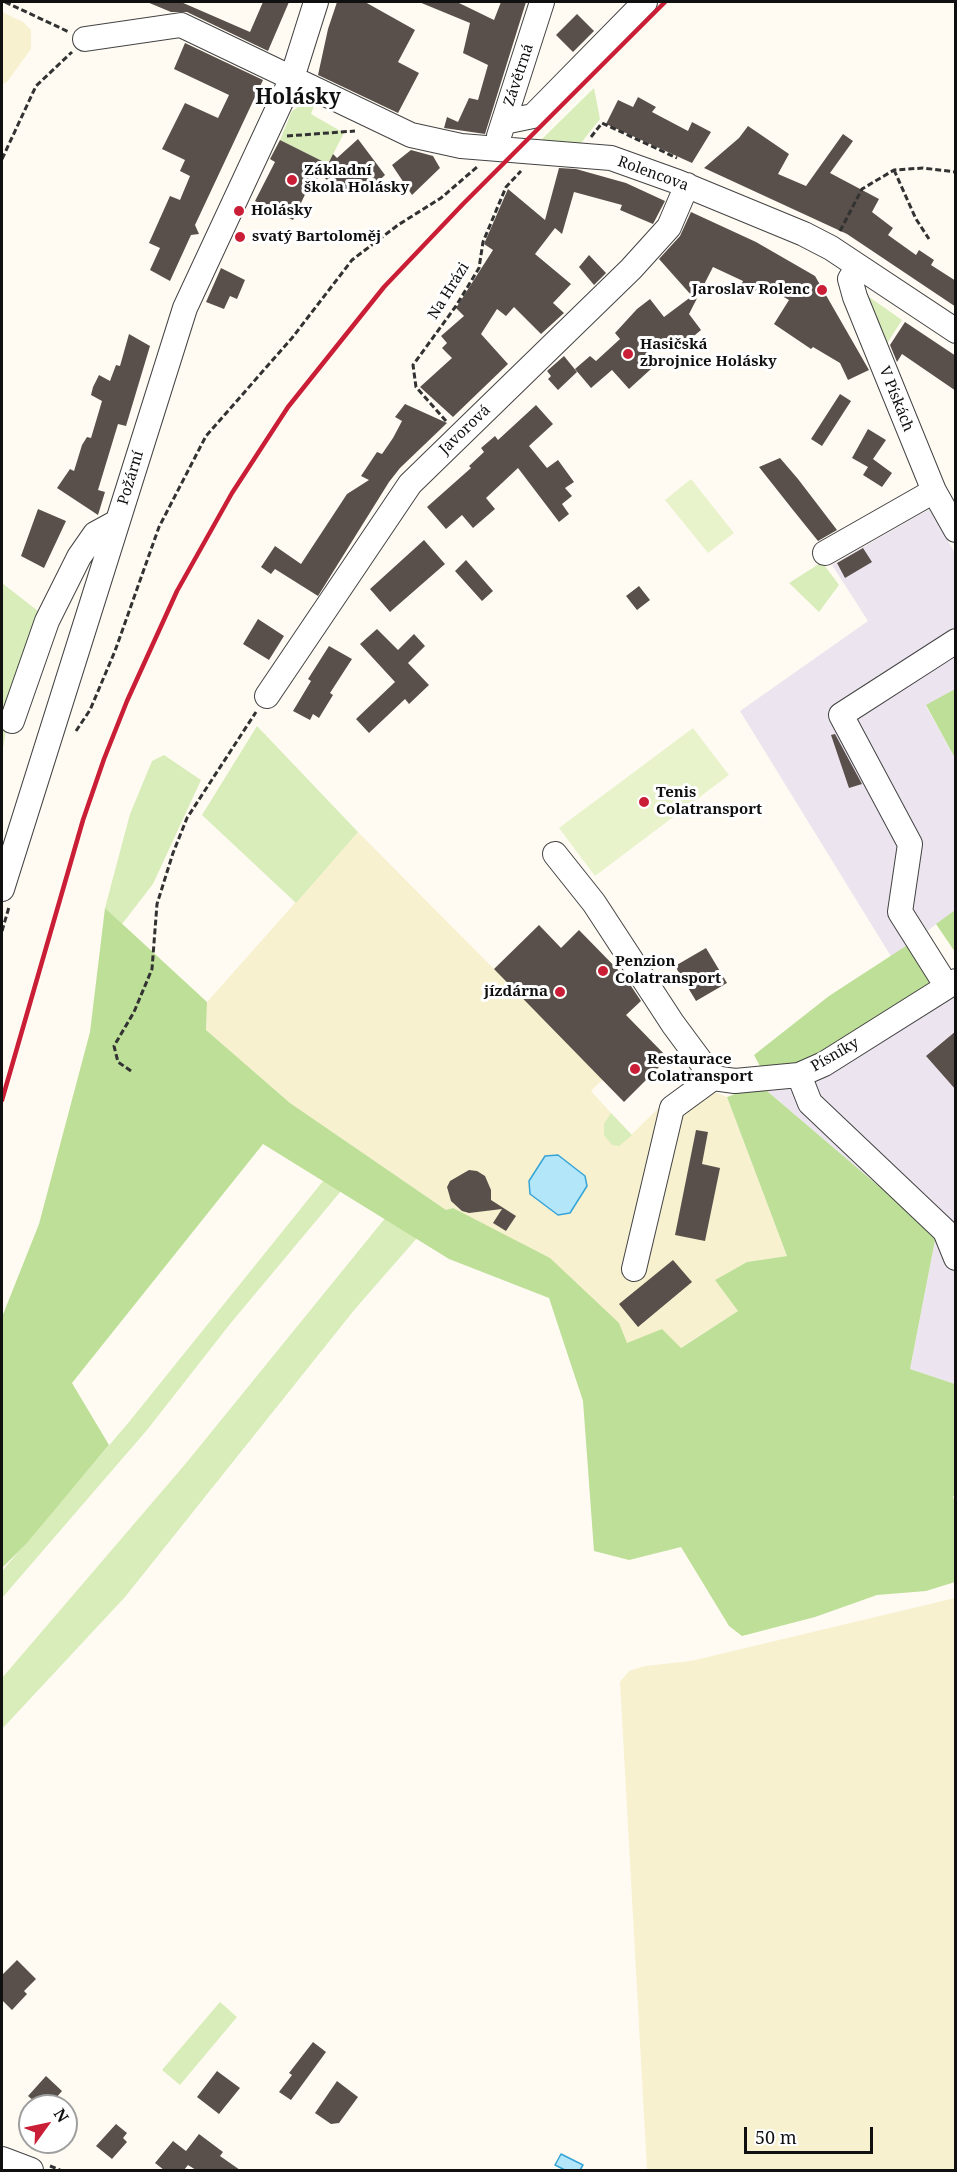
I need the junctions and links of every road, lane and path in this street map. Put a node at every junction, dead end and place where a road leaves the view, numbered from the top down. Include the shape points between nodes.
1 (5, 2) edge
2 (316, 2) edge
3 (542, 2) edge
4 (645, 2) edge
5 (85, 39) junction
6 (292, 78) junction
7 (504, 122) junction
8 (360, 131) dead end
9 (278, 137) dead end
10 (495, 149) junction
11 (540, 153) junction
12 (2, 159) edge
13 (894, 170) junction
14 (956, 172) edge
15 (687, 185) junction
16 (929, 239) dead end
17 (831, 248) junction
18 (858, 266) junction
19 (956, 331) edge
20 (459, 435) junction
21 (934, 491) junction
22 (117, 522) junction
23 (956, 530) edge
24 (825, 553) dead end
25 (956, 641) edge
26 (267, 696) joint
27 (12, 721) dead end
28 (76, 731) dead end
29 (555, 854) dead end
30 (2, 889) edge
31 (951, 983) edge
32 (131, 1071) dead end
33 (799, 1075) junction
34 (708, 1082) junction
35 (956, 1258) edge
36 (634, 1269) dead end
37 (2, 2158) edge
38 (32, 2170) edge

1 - 5 path
2 - 6 street, Požární
3 - 7 street, Závětrná
4 - 7 street via 533,116
5 - 6 street, Rolencova via 181,25
5 - 12 path via 36,86
6 - 10 street, Rolencova via 394,129 461,147
6 - 22 street, Požární via 185,308
7 - 10 street, Závětrná
8 - 9 path
10 - 11 street, Rolencova
10 - 28 path via 458,185 352,260 292,338 206,436 159,527 115,651 90,710
11 - 15 street, Rolencova via 611,158
11 - 20 path, Na Hrázi via 506,187 483,242 479,268 412,365 416,387
13 - 14 path
13 - 16 path
13 - 17 path via 862,189
15 - 17 street, Rolencova
15 - 20 street, Javorová via 669,227 638,261
17 - 18 street, Rolencova
18 - 19 street, Rolencova
18 - 21 street, V Pískách via 850,279 855,297
20 - 26 street, Javorová via 410,484
21 - 23 street, V Pískách
21 - 24 street
22 - 27 street via 95,534 79,557 47,621
22 - 30 street, Požární
25 - 31 street via 841,715 910,844 900,912
26 - 32 path via 188,818 173,853 157,904 152,969 114,1046 118,1062
29 - 34 street via 594,903
31 - 33 street, Písníky via 824,1064
33 - 34 street, Písníky
33 - 35 street via 810,1103 945,1231
34 - 36 street via 672,1108
37 - 38 street

